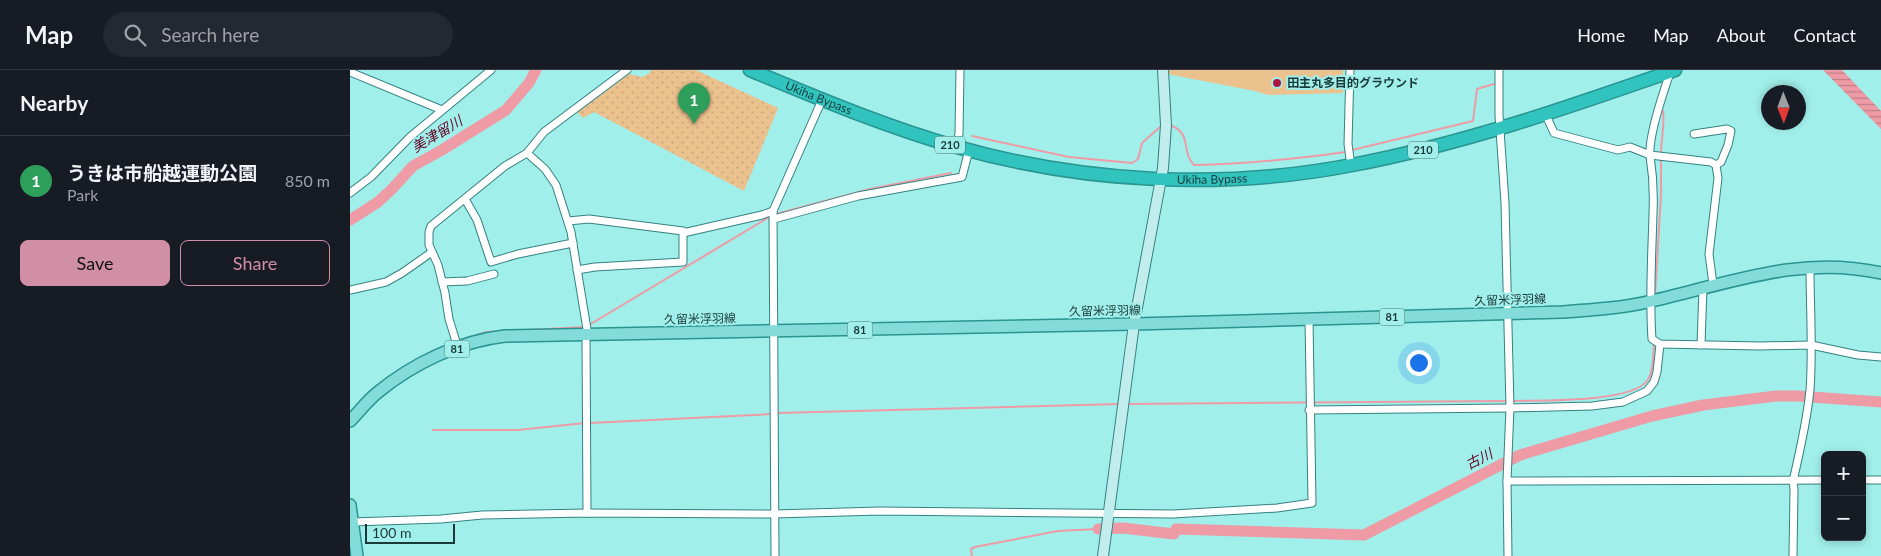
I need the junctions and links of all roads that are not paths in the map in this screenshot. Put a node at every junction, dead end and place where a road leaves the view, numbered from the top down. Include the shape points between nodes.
1 (491, 70) edge
2 (627, 70) edge
3 (750, 70) edge
4 (960, 70) edge
5 (1163, 70) edge
6 (1350, 70) edge
7 (1499, 70) edge
8 (1672, 71) edge
9 (350, 72) edge
10 (822, 100) junction
11 (442, 110) junction
12 (1545, 113) junction
13 (1500, 128) junction
14 (1694, 134) dead end
15 (956, 147) junction
16 (969, 150) junction
17 (527, 153) junction
18 (1650, 156) junction
19 (1716, 165) junction
20 (1351, 166) junction
21 (1161, 178) junction
22 (350, 193) edge
23 (465, 199) junction
24 (774, 215) junction
25 (568, 221) junction
26 (683, 233) junction
27 (573, 243) junction
28 (432, 252) junction
29 (1810, 268) junction
30 (577, 270) junction
31 (1881, 273) edge
32 (494, 274) dead end
33 (442, 282) junction
34 (1708, 286) junction
35 (350, 290) edge
36 (1649, 302) junction
37 (1507, 314) junction
38 (1309, 320) junction
39 (1134, 324) junction
40 (587, 330) junction
41 (773, 331) junction
42 (1660, 344) junction
43 (457, 345) junction
44 (1701, 345) junction
45 (1811, 345) junction
46 (1881, 357) edge
47 (1510, 408) junction
48 (1309, 410) junction
49 (350, 421) edge
50 (1821, 480) edge
51 (1866, 480) edge
52 (1881, 480) edge
53 (1507, 481) junction
54 (1793, 481) junction
55 (350, 506) edge
56 (587, 513) junction
57 (1108, 513) junction
58 (774, 514) junction
59 (352, 522) junction
60 (357, 556) edge
61 (775, 556) edge
62 (1103, 556) edge
63 (1508, 556) edge
64 (1793, 556) edge

1 - 11 street
2 - 17 street via 544,132
3 - 10 highway, Ukiha Bypass / 210 via 773,75
4 - 15 street
5 - 21 street via 1166,125
6 - 20 street via 1348,144
7 - 13 street
8 - 12 highway, Ukiha Bypass / 210
8 - 18 street via 1656,118
9 - 11 street
10 - 15 highway, Ukiha Bypass / 210
10 - 24 street
11 - 22 street
12 - 13 highway, Ukiha Bypass / 210
12 - 18 street via 1554,133 1618,150 1630,147
13 - 20 highway, Ukiha Bypass / 210
13 - 37 street
14 - 19 street via 1731,131 1721,162
15 - 16 highway, Ukiha Bypass / 210
16 - 21 highway, Ukiha Bypass / 210 via 1096,174
16 - 24 street via 962,177
17 - 23 street via 505,166
17 - 25 street via 549,173
18 - 19 street
18 - 36 street via 1654,180
19 - 34 street via 1718,178
20 - 21 highway, Ukiha Bypass / 210 via 1252,178
21 - 39 street
23 - 27 street via 477,220 491,262
23 - 28 street via 431,226
24 - 26 street
24 - 41 street
25 - 26 street via 590,220
25 - 27 street
26 - 30 street via 684,262
27 - 30 street
28 - 33 street
28 - 35 street via 386,282
29 - 31 main road, 久留米浮羽線 / 81 via 1826,266
29 - 34 main road, 久留米浮羽線 / 81 via 1773,271
29 - 45 street
30 - 40 street
32 - 33 street via 467,281
33 - 43 street
34 - 36 main road, 久留米浮羽線 / 81
34 - 44 street
36 - 37 main road, 久留米浮羽線 / 81 via 1601,309
36 - 42 street via 1652,338
37 - 38 main road, 久留米浮羽線 / 81
37 - 47 street
38 - 39 main road, 久留米浮羽線 / 81
38 - 48 street
39 - 41 main road, 久留米浮羽線 / 81
39 - 57 street
40 - 41 main road, 久留米浮羽線 / 81
40 - 43 main road, 久留米浮羽線 / 81 via 505,336
40 - 56 street
41 - 58 street
42 - 44 street
42 - 47 street via 1654,382 1636,397 1592,406
43 - 49 main road, 久留米浮羽線 / 81 via 375,394
44 - 45 street
45 - 46 street
45 - 54 street via 1807,418
47 - 48 street
47 - 53 street
48 - 57 street via 1312,503 1173,514
50 - 54 street
51 - 52 street
53 - 54 street
53 - 63 street
54 - 64 street
55 - 59 main road
56 - 58 street
56 - 59 street
57 - 58 street via 880,511
57 - 62 street
58 - 61 street
59 - 60 main road

